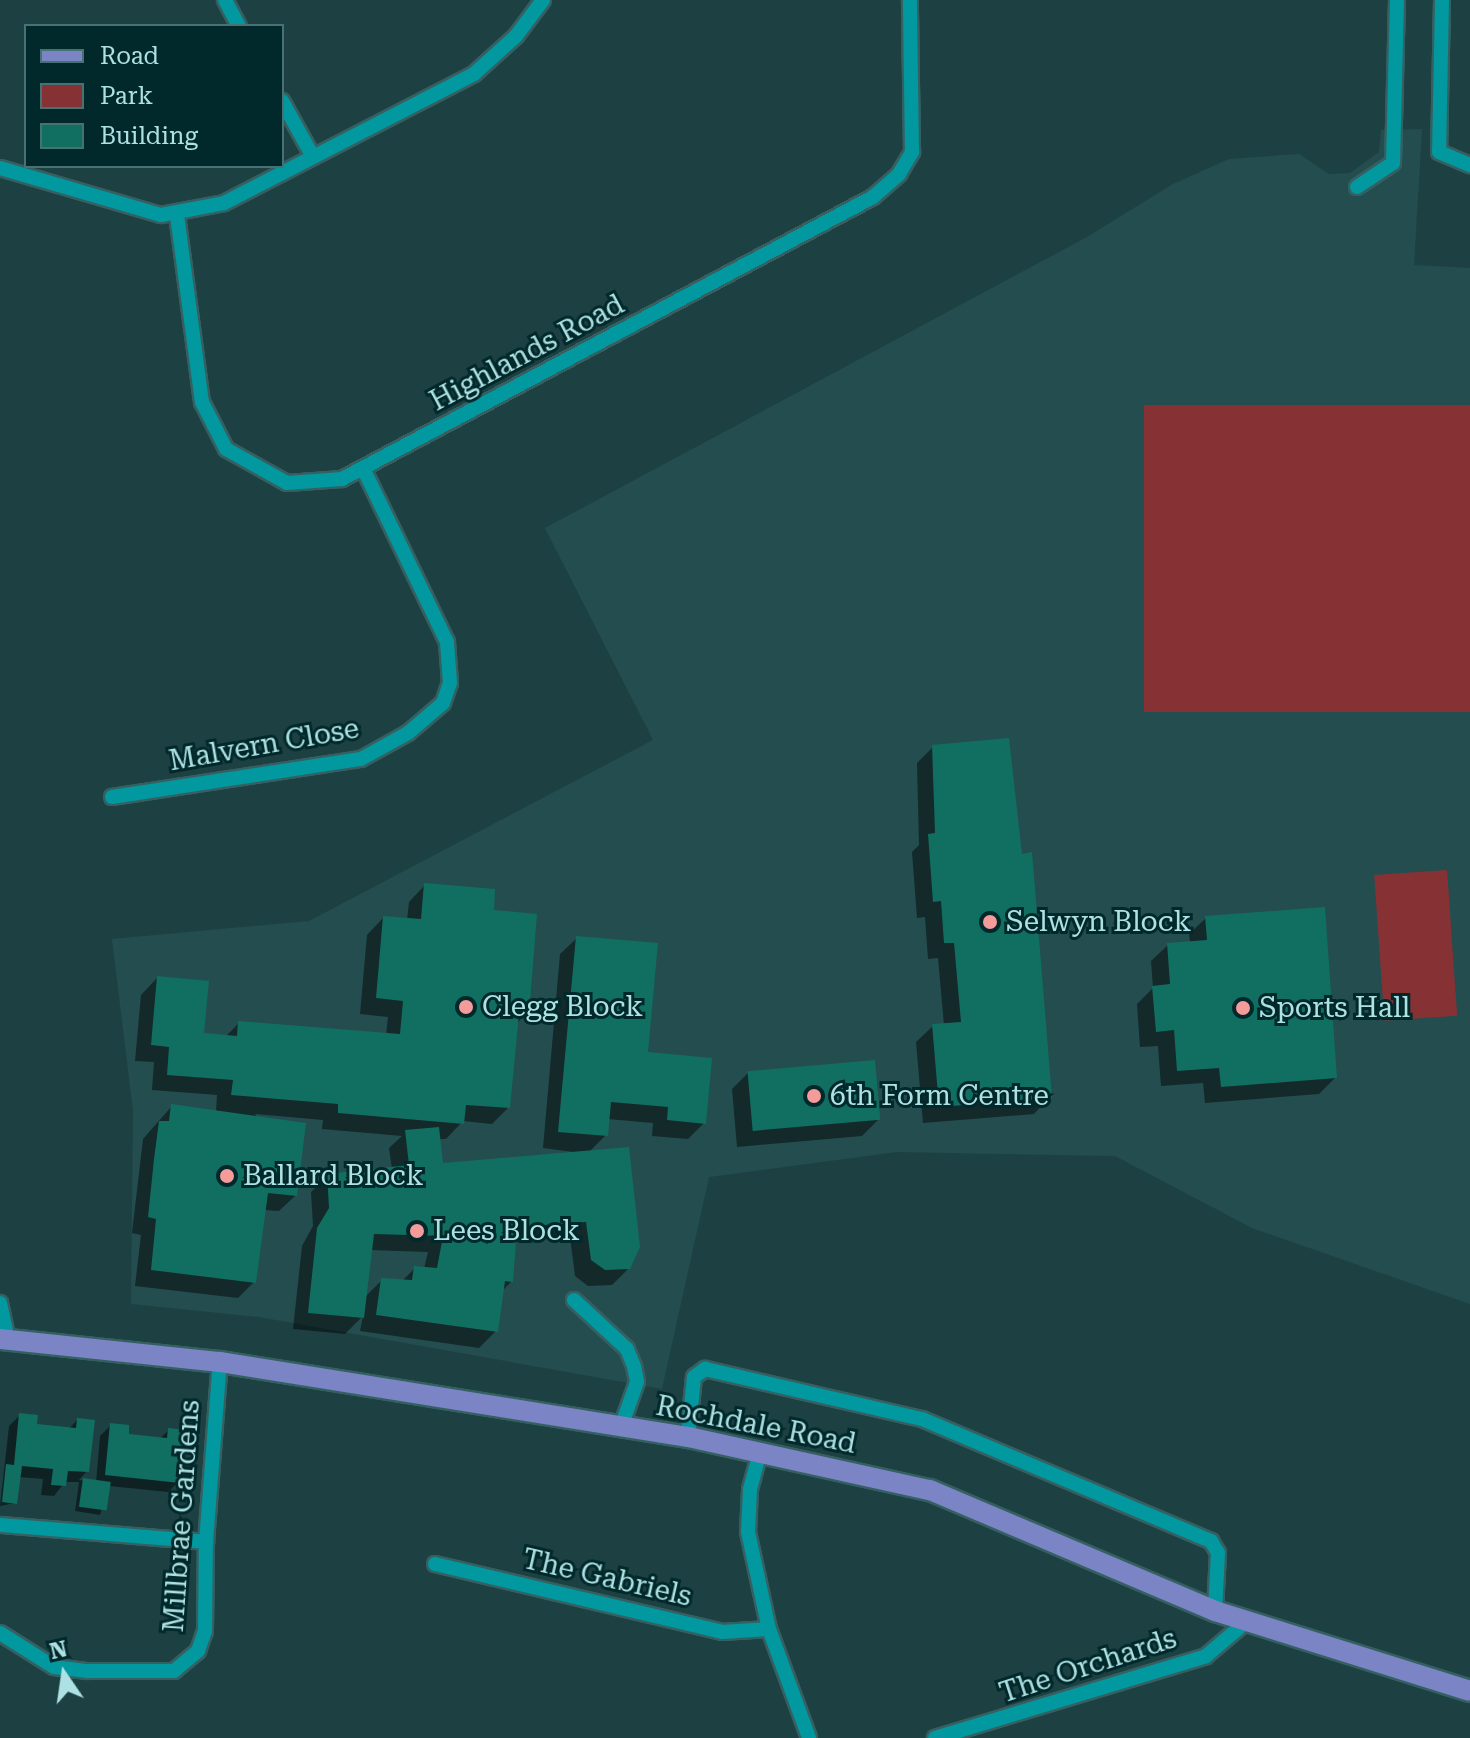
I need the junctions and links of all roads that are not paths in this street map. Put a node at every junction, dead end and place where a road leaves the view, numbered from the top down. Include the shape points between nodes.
1 (225, 0) edge
2 (543, 0) edge
3 (910, 0) edge
4 (1397, 0) edge
5 (1442, 0) edge
6 (238, 24) edge
7 (284, 105) edge
8 (311, 153) junction
9 (1470, 165) edge
10 (0, 168) edge
11 (1357, 187) dead end
12 (177, 215) junction
13 (364, 470) junction
14 (112, 797) dead end
15 (574, 1300) dead end
16 (0, 1303) edge
17 (4, 1340) edge
18 (220, 1362) junction
19 (621, 1427) junction
20 (688, 1437) junction
21 (760, 1452) junction
22 (0, 1525) edge
23 (206, 1542) junction
24 (435, 1564) dead end
25 (1215, 1611) junction
26 (1246, 1622) junction
27 (769, 1629) junction
28 (0, 1633) edge
29 (1470, 1691) edge
30 (971, 1734) edge
31 (809, 1738) edge
32 (935, 1738) edge

1 - 6 street
2 - 8 street via 516,36 474,74
3 - 13 street, Highlands Road via 912,152 899,174 873,197
4 - 11 street via 1393,163
5 - 9 street via 1439,152
7 - 8 street
8 - 12 street via 224,203
10 - 12 street via 161,215
12 - 13 street, Highlands Road via 202,402 226,449 287,483 342,479
13 - 14 street, Malvern Close via 447,642 450,683 443,703 408,733 361,759
15 - 19 street via 627,1349 634,1366 637,1382
16 - 17 street
17 - 18 main road, Rochdale Road
18 - 19 main road, Rochdale Road
18 - 23 street, Millbrae Gardens
19 - 20 main road, Rochdale Road
20 - 21 main road, Rochdale Road
20 - 25 street via 694,1377 705,1369 922,1419 1211,1541 1218,1553
21 - 25 main road, Rochdale Road via 930,1490
21 - 27 street via 750,1490 748,1532
22 - 23 street
23 - 28 street, Millbrae Gardens via 205,1631 198,1651 174,1671 54,1667
24 - 27 street, The Gabriels via 722,1632
25 - 26 main road, Rochdale Road
26 - 29 main road, Rochdale Road
26 - 30 street, The Orchards via 1206,1656
27 - 31 street
30 - 32 street, The Orchards

